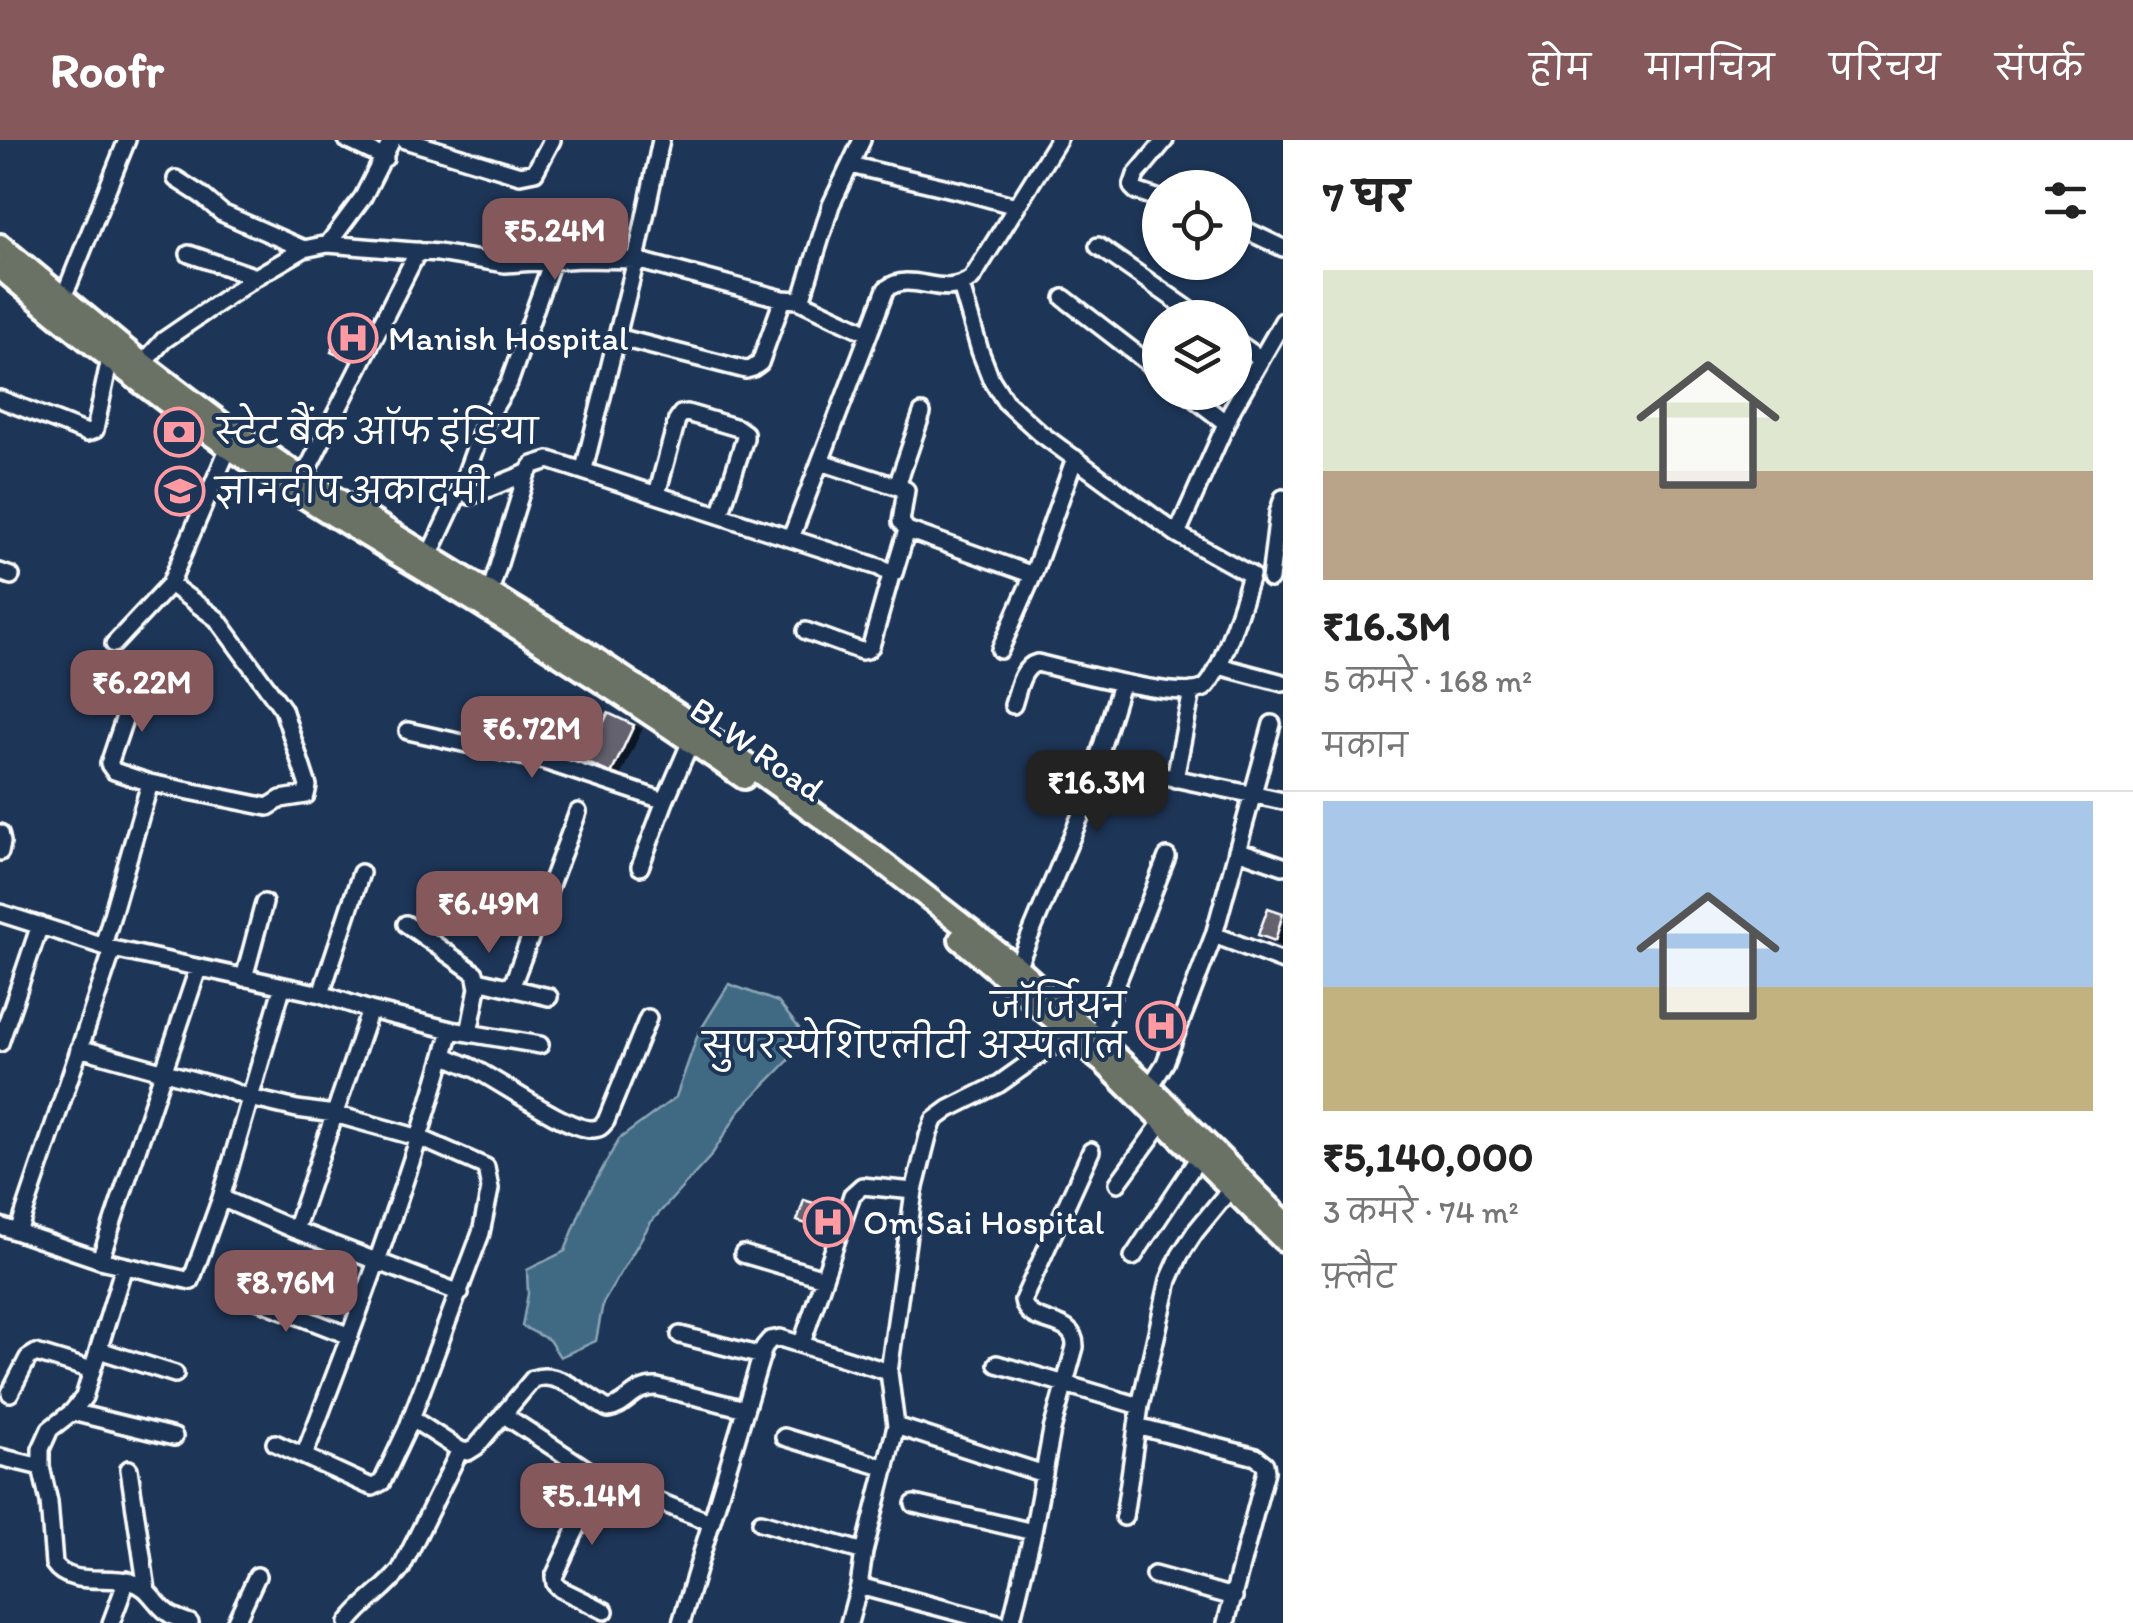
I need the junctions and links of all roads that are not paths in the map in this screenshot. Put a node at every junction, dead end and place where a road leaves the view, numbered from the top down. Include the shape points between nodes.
1 (128, 140) edge
2 (347, 140) edge
3 (392, 140) edge
4 (405, 140) edge
5 (552, 140) edge
6 (661, 140) edge
7 (862, 140) edge
8 (1058, 140) edge
9 (1165, 140) edge
10 (385, 158) junction
11 (850, 165) junction
12 (176, 179) dead end
13 (1142, 192) edge
14 (1016, 206) junction
15 (1252, 234) edge
16 (328, 244) junction
17 (0, 245) edge
18 (1098, 246) dead end
19 (1283, 248) edge
20 (304, 249) junction
21 (418, 252) junction
22 (190, 254) dead end
23 (636, 260) junction
24 (552, 261) junction
25 (0, 268) edge
26 (256, 277) junction
27 (961, 286) junction
28 (1064, 298) dead end
29 (791, 300) junction
30 (1176, 300) edge
31 (58, 306) junction
32 (1283, 321) edge
33 (868, 333) junction
34 (617, 337) junction
35 (1252, 353) edge
36 (110, 358) junction
37 (1142, 358) edge
38 (1261, 359) junction
39 (138, 370) junction
40 (0, 399) edge
41 (1208, 410) edge
42 (922, 413) dead end
43 (1226, 424) junction
44 (229, 448) junction
45 (1075, 458) junction
46 (821, 462) junction
47 (584, 469) junction
48 (527, 473) junction
49 (299, 485) junction
50 (897, 486) junction
51 (657, 494) junction
52 (470, 496) dead end
53 (1283, 498) edge
54 (720, 514) junction
55 (907, 530) junction
56 (1177, 534) junction
57 (791, 538) junction
58 (429, 556) junction
59 (894, 573) dead end
60 (1033, 575) junction
61 (1251, 575) junction
62 (1277, 581) edge
63 (170, 584) junction
64 (488, 601) junction
65 (806, 632) dead end
66 (114, 644) dead end
67 (1000, 650) dead end
68 (1219, 666) junction
69 (1283, 683) edge
70 (1121, 684) junction
71 (135, 687) dead end
72 (1192, 691) junction
73 (1013, 706) dead end
74 (1272, 724) dead end
75 (408, 731) dead end
76 (692, 741) junction
77 (1097, 762) junction
78 (1175, 779) junction
79 (150, 783) junction
80 (1252, 794) junction
81 (665, 801) junction
82 (1283, 801) edge
83 (578, 812) dead end
84 (0, 833) edge
85 (1237, 850) junction
86 (0, 852) edge
87 (1168, 857) dead end
88 (1283, 866) edge
89 (640, 867) dead end
90 (361, 873) dead end
91 (264, 903) dead end
92 (0, 913) edge
93 (406, 924) dead end
94 (40, 925) junction
95 (1214, 936) junction
96 (108, 948) junction
97 (1283, 961) edge
98 (198, 969) junction
99 (244, 978) junction
100 (1023, 978) junction
101 (478, 980) junction
102 (282, 988) junction
103 (510, 988) junction
104 (321, 994) junction
105 (549, 997) dead end
106 (370, 1010) junction
107 (5, 1012) edge
108 (648, 1018) dead end
109 (451, 1030) junction
110 (470, 1033) junction
111 (1068, 1035) junction
112 (1095, 1038) junction
113 (0, 1043) edge
114 (540, 1045) dead end
115 (78, 1048) junction
116 (444, 1056) junction
117 (1114, 1064) junction
118 (164, 1072) junction
119 (1150, 1087) junction
120 (250, 1098) junction
121 (334, 1114) junction
122 (1163, 1121) junction
123 (420, 1138) junction
124 (1091, 1151) dead end
125 (1212, 1163) junction
126 (1118, 1182) dead end
127 (1231, 1188) junction
128 (914, 1190) junction
129 (221, 1198) junction
130 (1283, 1220) edge
131 (0, 1226) edge
132 (295, 1230) junction
133 (18, 1232) junction
134 (1283, 1240) edge
135 (743, 1254) dead end
136 (1132, 1258) dead end
137 (100, 1260) junction
138 (377, 1262) junction
139 (124, 1266) junction
140 (824, 1278) junction
141 (239, 1293) dead end
142 (460, 1293) junction
143 (680, 1335) dead end
144 (350, 1336) junction
145 (802, 1344) junction
146 (99, 1350) junction
147 (762, 1356) junction
148 (997, 1364) dead end
149 (92, 1370) junction
150 (889, 1372) junction
151 (175, 1374) dead end
152 (1064, 1382) junction
153 (10, 1393) dead end
154 (1140, 1406) junction
155 (745, 1409) junction
156 (72, 1412) junction
157 (504, 1414) junction
158 (411, 1418) junction
159 (896, 1426) junction
160 (1136, 1426) junction
161 (174, 1437) dead end
162 (784, 1437) dead end
163 (276, 1444) dead end
164 (460, 1450) junction
165 (304, 1456) junction
166 (0, 1457) edge
167 (42, 1467) junction
168 (886, 1468) junction
169 (129, 1469) dead end
170 (1044, 1474) junction
171 (600, 1478) junction
172 (914, 1504) dead end
173 (1124, 1517) dead end
174 (710, 1522) junction
175 (761, 1522) dead end
176 (1033, 1532) junction
177 (864, 1552) junction
178 (1154, 1575) dead end
179 (258, 1576) dead end
180 (127, 1580) junction
181 (859, 1586) junction
182 (147, 1590) junction
183 (1234, 1597) junction
184 (605, 1611) dead end
185 (980, 1621) edge
186 (111, 1623) edge
187 (190, 1623) edge
188 (235, 1623) edge
189 (348, 1623) edge
190 (681, 1623) edge
191 (849, 1623) edge
192 (998, 1623) edge
193 (1011, 1623) edge
194 (1226, 1623) edge

1 - 31 street
2 - 10 street
3 - 10 street
4 - 5 street via 520,175 534,172
6 - 23 street
7 - 11 street
8 - 14 street
9 - 13 street via 1133,181
10 - 16 street
11 - 14 street
11 - 29 street via 803,295
12 - 20 street via 222,212
14 - 27 street via 982,266
15 - 19 street
16 - 20 street
16 - 21 street
17 - 31 main road
18 - 30 street
20 - 26 street
21 - 24 street via 504,264
21 - 49 street
22 - 26 street
23 - 24 street
23 - 29 street
23 - 34 street
24 - 58 street via 508,383
25 - 31 main road, BLW Road
26 - 39 street via 164,340
27 - 33 street via 894,283
27 - 45 street via 980,352 1005,402
28 - 37 street
29 - 33 street
29 - 34 street via 760,362 746,370
31 - 36 main road, BLW Road
31 - 39 main road
32 - 38 street
33 - 46 street
34 - 47 street
35 - 38 street
36 - 39 main road, BLW Road
36 - 40 street via 91,432
38 - 43 street
39 - 44 main road, BLW Road
39 - 49 main road
41 - 43 street
42 - 50 street
43 - 56 street
44 - 49 main road, BLW Road
44 - 63 street
45 - 56 street
45 - 60 street
46 - 50 street
46 - 57 street
47 - 48 street via 549,460
47 - 51 street
48 - 52 street
48 - 64 street
49 - 58 main road
49 - 64 main road, BLW Road
50 - 55 street via 906,490 900,522
51 - 54 street
51 - 54 street via 681,414 738,428 745,438
53 - 62 street
54 - 57 street
55 - 59 street
55 - 60 street
56 - 61 street
57 - 65 street via 879,567 890,578 867,650
58 - 64 main road
60 - 67 street
61 - 62 street
61 - 68 street
63 - 66 street
63 - 79 street via 217,619 283,709 308,786 303,796 268,807
64 - 76 main road, BLW Road
64 - 100 main road via 590,655 679,714 874,855
68 - 69 street
68 - 72 street via 1206,686
70 - 72 street
70 - 73 street via 1031,664
70 - 77 street
71 - 79 street via 108,764
72 - 78 street
74 - 80 street
75 - 81 street via 544,761
76 - 81 street
76 - 100 main road, BLW Road
77 - 78 street
77 - 100 street
78 - 80 street
79 - 96 street
80 - 82 street
80 - 85 street
81 - 89 street
83 - 103 street
84 - 86 street
85 - 88 street
85 - 95 street
87 - 112 street
90 - 104 street
91 - 99 street
92 - 94 street
93 - 101 street
94 - 96 street
94 - 107 street
95 - 97 street
95 - 119 street
96 - 98 street
96 - 115 street
98 - 99 street
98 - 118 street
99 - 102 street
100 - 111 main road, BLW Road
100 - 112 main road
101 - 103 street
101 - 110 street
102 - 104 street
102 - 120 street
103 - 105 street
104 - 106 street
106 - 109 street
106 - 121 street
107 - 113 street
108 - 116 street via 600,1128 580,1127
109 - 110 street
109 - 116 street
110 - 114 street
111 - 117 main road, BLW Road
111 - 128 street via 934,1120
112 - 117 main road
115 - 118 street
115 - 133 street
116 - 123 street
117 - 119 main road
117 - 122 main road, BLW Road
118 - 120 street
118 - 137 street
119 - 125 main road
120 - 121 street
120 - 129 street
121 - 123 street
121 - 132 street
122 - 125 main road, BLW Road
122 - 126 street
123 - 138 street
123 - 142 street via 488,1172 481,1233
124 - 152 street via 1022,1300 1028,1314 1075,1337
125 - 127 main road, BLW Road
125 - 130 main road
125 - 136 street
127 - 134 main road, BLW Road
127 - 154 street via 1195,1232 1169,1280
128 - 140 street via 857,1190
128 - 150 street
129 - 132 street
129 - 139 street via 191,1281
131 - 133 street
132 - 138 street
133 - 137 street
135 - 140 street
137 - 139 street
138 - 142 street
138 - 144 street
139 - 146 street
140 - 145 street
141 - 144 street
142 - 158 street
143 - 147 street
144 - 165 street
145 - 147 street via 770,1340
145 - 150 street
146 - 149 street
146 - 151 street
147 - 155 street
148 - 152 street
149 - 153 street via 36,1353
149 - 156 street
150 - 159 street
152 - 154 street
152 - 170 street
154 - 160 street
155 - 157 street via 646,1386 608,1409 543,1375
155 - 174 street
156 - 161 street
156 - 167 street via 45,1438
157 - 164 street via 476,1448
157 - 171 street
158 - 164 street
158 - 165 street via 378,1486
159 - 168 street
159 - 170 street
160 - 173 street
160 - 183 street via 1265,1464
162 - 168 street
163 - 165 street
164 - 189 street via 402,1569
166 - 167 street
167 - 180 street via 57,1569
168 - 177 street
169 - 182 street
170 - 176 street
171 - 174 street
171 - 184 street via 554,1576 560,1589
172 - 176 street
174 - 190 street
175 - 177 street
176 - 193 street
177 - 181 street
178 - 183 street
179 - 188 street
180 - 182 street
180 - 186 street
181 - 185 street
181 - 191 street
182 - 187 street via 167,1612
183 - 194 street
185 - 192 street

